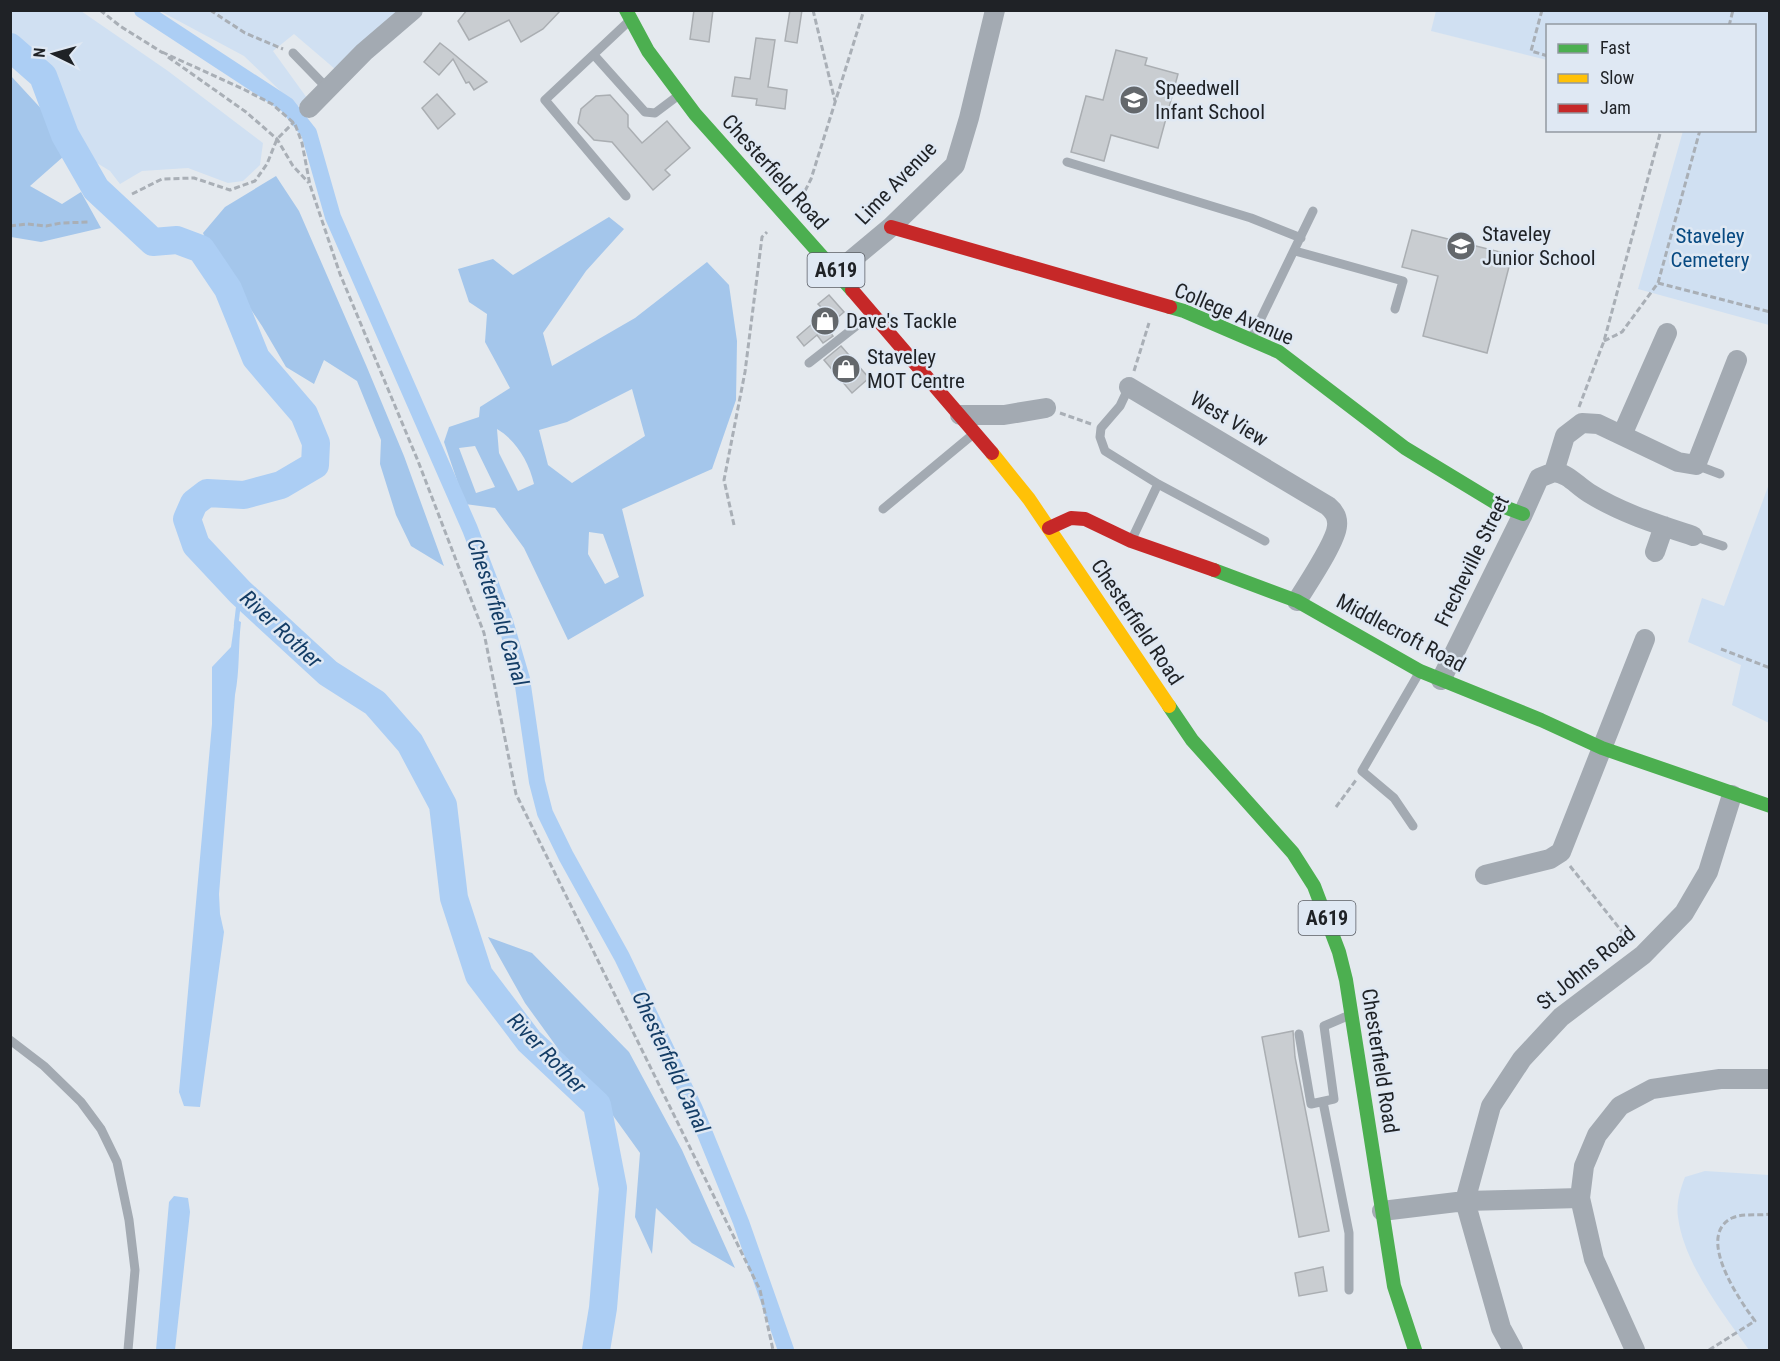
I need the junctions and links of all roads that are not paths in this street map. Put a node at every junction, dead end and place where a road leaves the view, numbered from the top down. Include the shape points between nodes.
1 (413, 10) edge
2 (995, 10) edge
3 (628, 15) edge
4 (293, 53) road end
5 (594, 55) junction
6 (328, 89) junction
7 (680, 94) junction
8 (309, 108) dead end
9 (1067, 162) dead end
10 (626, 196) dead end
11 (1313, 212) dead end
12 (891, 227) junction
13 (1301, 238) junction
14 (1295, 251) junction
15 (837, 272) junction
16 (1395, 309) dead end
17 (871, 314) dead end
18 (1667, 333) dead end
19 (1251, 340) junction
20 (1737, 360) dead end
21 (809, 363) dead end
22 (1129, 387) joint
23 (1046, 408) road end
24 (960, 415) junction
25 (975, 433) junction
26 (1622, 435) junction
27 (1696, 465) junction
28 (1554, 472) junction
29 (1720, 474) dead end
30 (1158, 484) junction
31 (884, 509) dead end
32 (1523, 514) junction
33 (1664, 526) junction
34 (1049, 528) junction
35 (1693, 536) joint
36 (1131, 541) junction
37 (1265, 541) dead end
38 (1723, 546) dead end
39 (1655, 552) dead end
40 (1298, 601) junction
41 (1645, 639) dead end
42 (1420, 671) junction
43 (1441, 680) junction
44 (1602, 748) junction
45 (1732, 795) junction
46 (1770, 806) edge
47 (1413, 826) dead end
48 (1485, 875) dead end
49 (1353, 1014) junction
50 (1299, 1034) dead end
51 (10, 1040) edge
52 (1770, 1079) edge
53 (1323, 1102) junction
54 (1580, 1198) junction
55 (1465, 1201) junction
56 (1382, 1211) junction
57 (1350, 1290) dead end
58 (128, 1350) edge
59 (1415, 1350) edge
60 (1513, 1350) edge
61 (1635, 1350) edge

1 - 6 street
2 - 12 street, Lime Avenue via 955,165
3 - 5 lane
3 - 7 main road, Chesterfield Road / A619 via 648,51
4 - 6 lane
5 - 7 lane via 645,112 655,112
5 - 10 lane via 546,100
6 - 8 street
7 - 15 main road, Chesterfield Road / A619 via 786,219
9 - 13 lane via 1251,218
11 - 13 lane
12 - 15 street, Lime Avenue
12 - 19 main road, College Avenue via 1184,311
13 - 14 lane
14 - 16 lane via 1403,281
14 - 19 lane
15 - 24 main road, Chesterfield Road / A619
17 - 21 lane
18 - 26 street
19 - 32 main road, College Avenue via 1279,352 1405,448 1499,505
20 - 27 street
22 - 30 lane via 1120,406 1101,428 1100,437 1105,451
22 - 40 street, West View via 1333,510 1336,534
23 - 24 street via 1004,415
24 - 25 main road, Chesterfield Road / A619
25 - 31 lane
25 - 34 main road, Chesterfield Road / A619
26 - 27 street via 1678,462
26 - 28 street via 1598,424 1582,423 1565,435
27 - 29 lane
28 - 32 street, Frecheville Street via 1539,478
28 - 33 street via 1563,473 1588,493 1628,513
30 - 36 lane
30 - 37 lane
32 - 43 street, Frecheville Street
33 - 35 street
33 - 39 street
34 - 36 main road, Middlecroft Road via 1078,518
34 - 49 main road, Chesterfield Road / A619 via 1192,740 1304,867 1339,952
35 - 38 lane
36 - 40 main road, Middlecroft Road
40 - 42 main road, Middlecroft Road
41 - 44 street
42 - 43 main road, Middlecroft Road
42 - 47 lane via 1362,771 1394,798
43 - 44 main road, Middlecroft Road
44 - 45 main road, Middlecroft Road
44 - 48 street via 1561,852 1550,859
45 - 46 main road, Middlecroft Road
45 - 55 street, St Johns Road via 1708,872 1684,913 1643,956 1561,1017 1522,1059 1491,1106
49 - 53 lane via 1324,1026 1334,1100
49 - 56 main road, Chesterfield Road / A619
50 - 53 lane via 1311,1104
51 - 58 lane via 81,1102 101,1129 117,1162 135,1270
52 - 54 street via 1720,1079 1652,1089 1620,1106 1597,1135 1584,1166
53 - 57 lane via 1349,1233
54 - 55 street
54 - 61 street via 1594,1259
55 - 56 street
55 - 60 street via 1501,1328
56 - 59 main road, Chesterfield Road / A619 via 1394,1286

